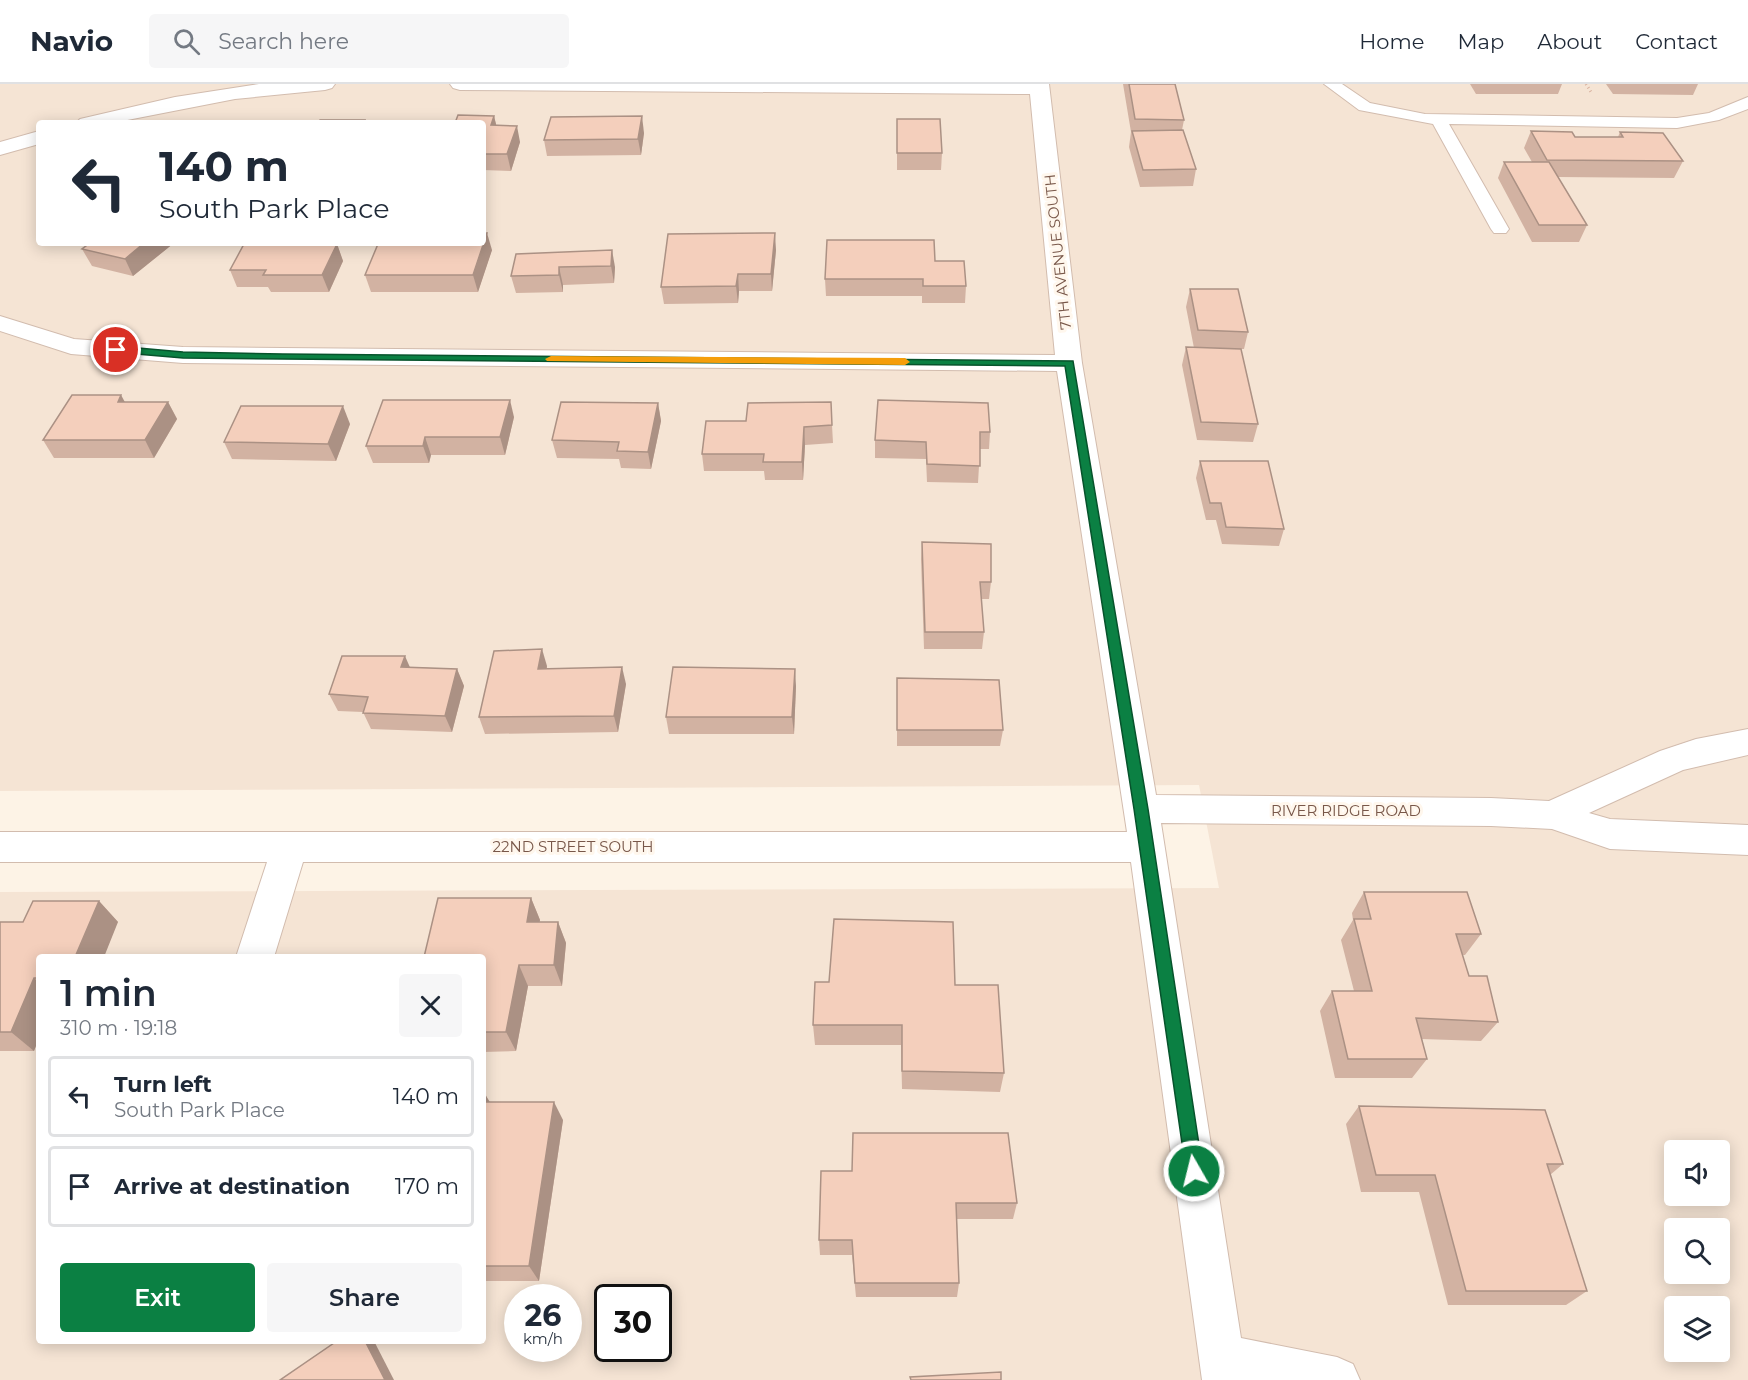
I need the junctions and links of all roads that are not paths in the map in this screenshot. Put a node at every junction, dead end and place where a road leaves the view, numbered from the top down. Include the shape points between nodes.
1 (325, 84) edge
2 (460, 84) edge
3 (1332, 84) edge
4 (1040, 86) edge
5 (1748, 102) edge
6 (98, 120) edge
7 (1439, 120) junction
8 (36, 138) edge
9 (0, 149) edge
10 (1500, 229) dead end
11 (0, 322) edge
12 (1069, 363) junction
13 (1748, 742) edge
14 (1141, 809) junction
15 (1552, 815) junction
16 (1748, 840) edge
17 (0, 847) edge
18 (290, 847) junction
19 (1147, 847) junction
20 (256, 954) edge
21 (1223, 1368) edge
22 (1337, 1380) edge

1 - 6 street via 206,98
2 - 4 street
3 - 7 lane via 1365,106
4 - 12 street, 7TH AVENUE SOUTH
5 - 7 lane via 1707,120 1677,123
7 - 10 lane
8 - 9 street
11 - 12 street via 71,346 183,355
12 - 14 street, 7TH AVENUE SOUTH
13 - 15 street, RIVER RIDGE ROAD via 1656,765
14 - 15 street, RIVER RIDGE ROAD
14 - 19 street, 7TH AVENUE SOUTH
15 - 16 street, RIVER RIDGE ROAD via 1610,834
17 - 18 street, 22ND STREET SOUTH
18 - 19 street, 22ND STREET SOUTH
18 - 20 street
19 - 21 street, 7TH AVENUE SOUTH
21 - 22 street

